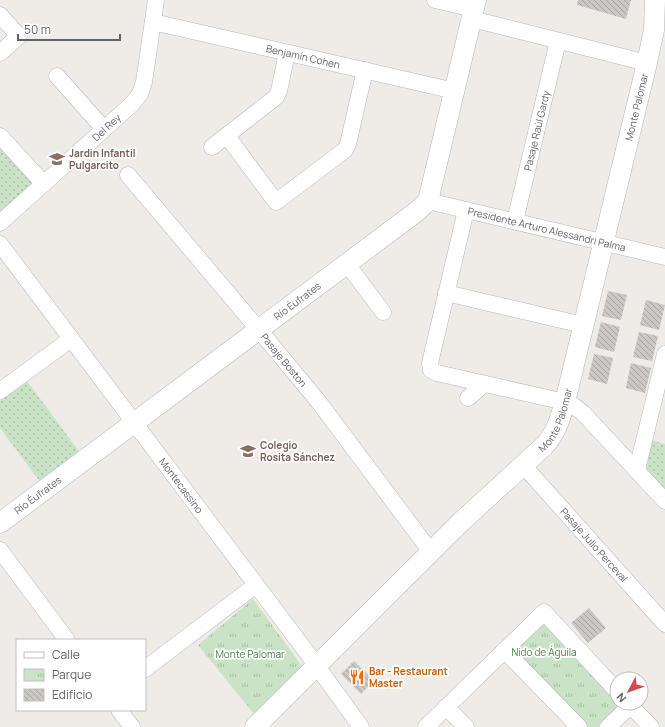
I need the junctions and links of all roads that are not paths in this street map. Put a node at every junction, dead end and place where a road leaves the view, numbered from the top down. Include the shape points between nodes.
1 (156, 0) edge
2 (435, 0) edge
3 (655, 0) edge
4 (474, 9) edge
5 (0, 15) edge
6 (152, 22) junction
7 (558, 41) junction
8 (0, 53) edge
9 (287, 53) junction
10 (647, 63) junction
11 (365, 70) junction
12 (57, 76) dead end
13 (454, 91) junction
14 (104, 129) junction
15 (0, 136) edge
16 (227, 136) junction
17 (212, 147) dead end
18 (128, 175) dead end
19 (44, 184) junction
20 (428, 201) junction
21 (466, 210) junction
22 (515, 222) junction
23 (0, 223) edge
24 (604, 242) junction
25 (0, 244) edge
26 (665, 257) edge
27 (347, 264) junction
28 (446, 293) junction
29 (383, 312) dead end
30 (583, 325) junction
31 (259, 330) junction
32 (71, 339) junction
33 (665, 354) edge
34 (484, 384) junction
35 (0, 391) edge
36 (468, 398) dead end
37 (564, 402) junction
38 (134, 423) junction
39 (523, 465) junction
40 (637, 470) junction
41 (665, 501) edge
42 (0, 523) edge
43 (0, 550) edge
44 (431, 552) junction
45 (256, 585) junction
46 (665, 624) edge
47 (66, 639) edge
48 (504, 650) junction
49 (317, 666) junction
50 (146, 668) edge
51 (609, 682) edge
52 (446, 707) junction
53 (120, 711) edge
54 (623, 711) edge
55 (636, 711) edge
56 (132, 727) edge
57 (255, 727) edge
58 (361, 727) edge
59 (426, 727) edge
60 (466, 727) edge
61 (578, 727) edge
62 (608, 727) edge
63 (651, 727) edge

1 - 6 street, Del Rey
2 - 4 street
3 - 10 street, Monte Palomar via 654,30
4 - 7 street
4 - 13 street
5 - 8 street via 19,36
6 - 9 street, Benjamín Cohen
6 - 14 street, Del Rey via 140,94
7 - 10 street
7 - 22 street, Pasaje Raúl Gardy
9 - 11 street, Benjamín Cohen
9 - 16 street via 276,97
10 - 24 street, Monte Palomar
11 - 13 street, Benjamín Cohen
11 - 16 street via 345,150 276,202
12 - 14 street
13 - 20 street
14 - 19 street, Del Rey
15 - 19 street
16 - 17 street
18 - 31 street, Pasaje Boston
19 - 23 street, Del Rey
20 - 21 street, Presidente Arturo Alessandri Palma
20 - 27 street, Río Éufrates
21 - 22 street, Presidente Arturo Alessandri Palma
21 - 28 street
22 - 24 street, Presidente Arturo Alessandri Palma
24 - 26 street, Presidente Arturo Alessandri Palma
24 - 30 street, Monte Palomar
25 - 32 street, Montecassino
27 - 29 street
27 - 31 street, Río Éufrates
28 - 30 street
28 - 34 street via 430,363 431,370
30 - 37 street, Monte Palomar
31 - 38 street, Río Éufrates
31 - 44 street, Pasaje Boston via 318,401
32 - 35 street
32 - 38 street, Montecassino
33 - 40 street
34 - 36 street
34 - 37 street
37 - 39 street, Monte Palomar via 554,435
37 - 40 street via 583,412
38 - 42 street, Río Éufrates
38 - 45 street, Montecassino
39 - 44 street, Monte Palomar
39 - 46 street, Pasaje Julio Perceval
40 - 41 street
43 - 47 street
44 - 49 street, Monte Palomar
45 - 49 street, Montecassino
45 - 50 street
48 - 51 street via 544,612
48 - 52 street
48 - 61 street
49 - 57 street, Monte Palomar
49 - 58 street, Montecassino
52 - 59 street
52 - 60 street
53 - 56 street
54 - 62 street
55 - 63 street

